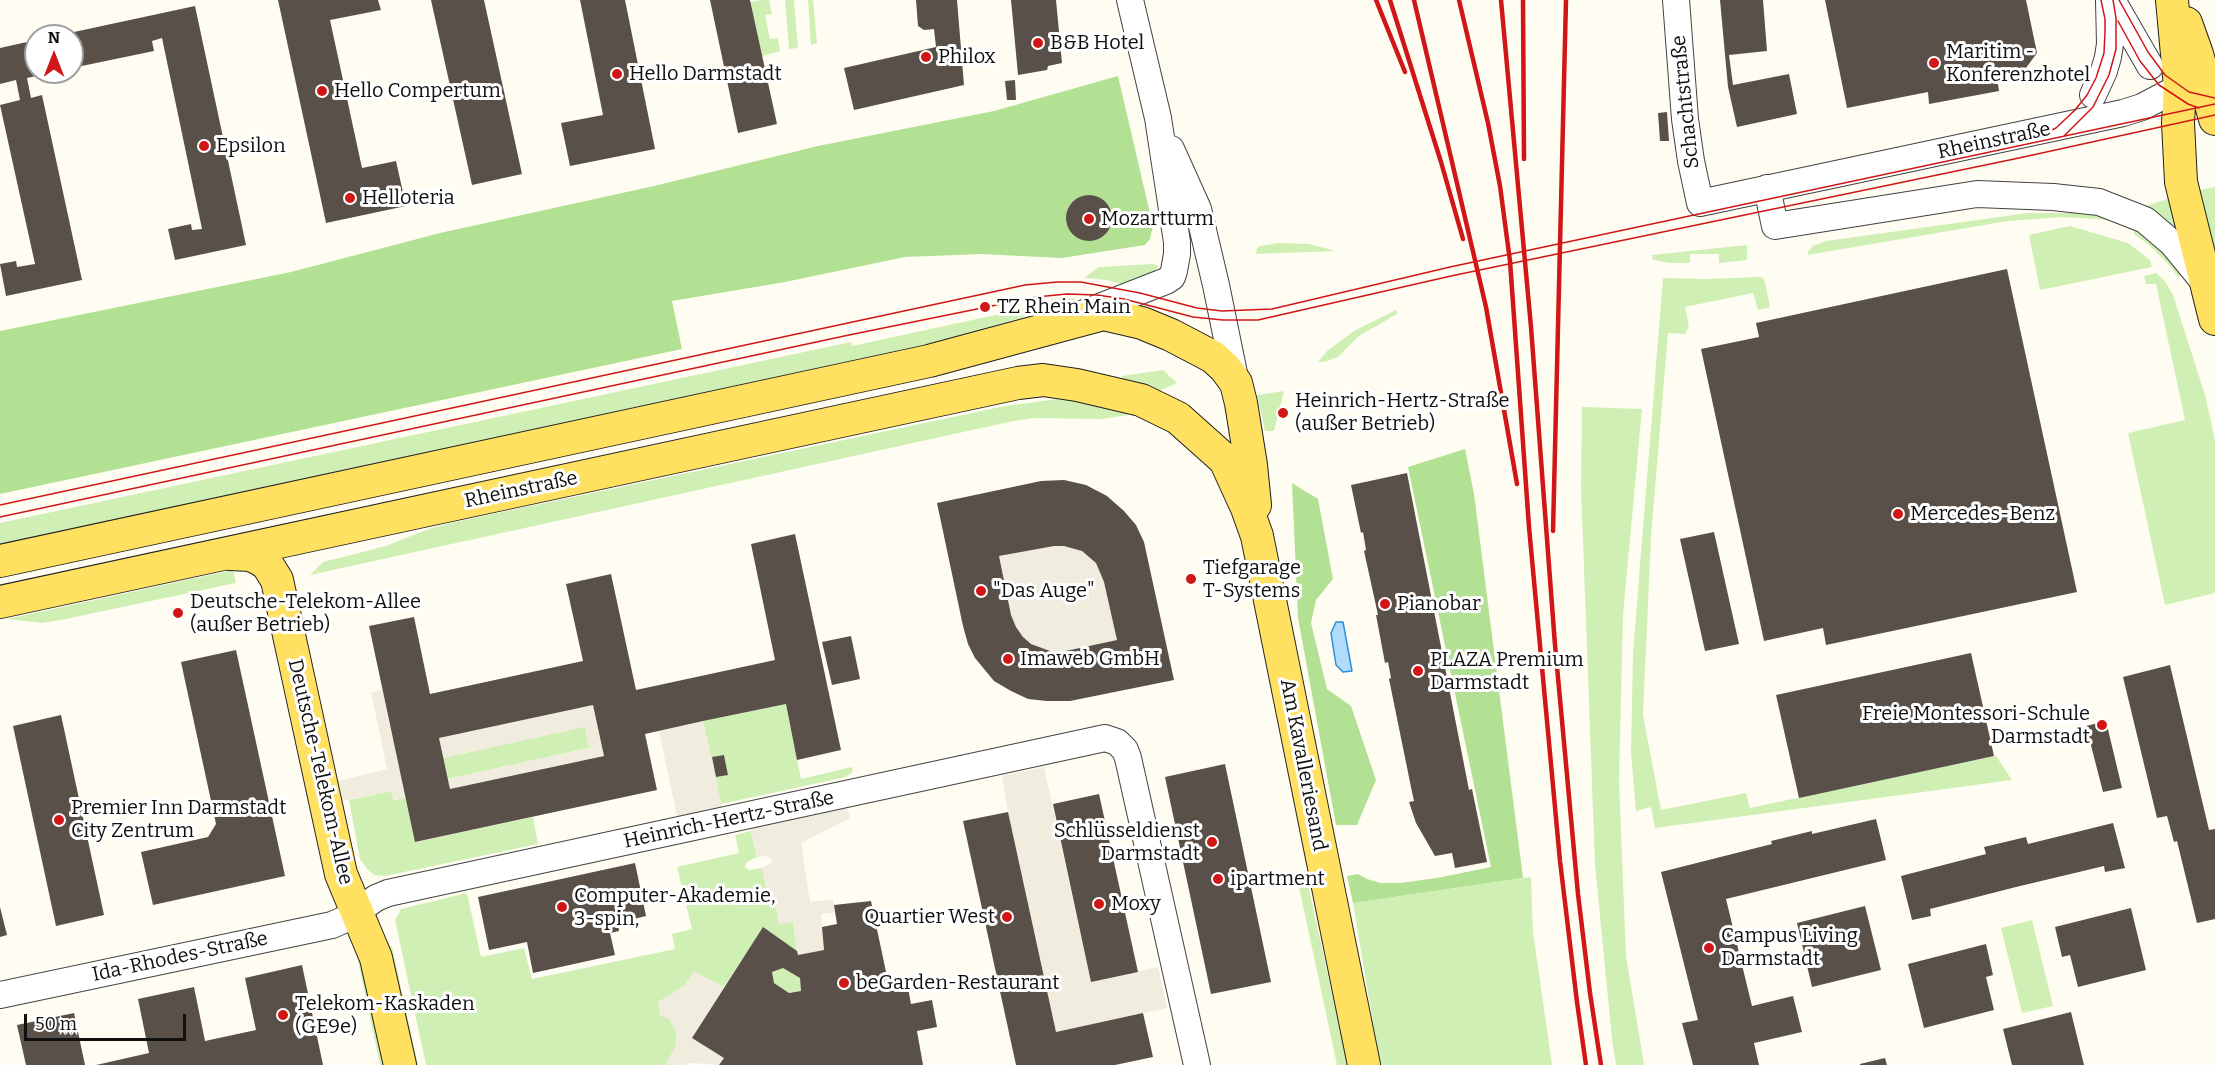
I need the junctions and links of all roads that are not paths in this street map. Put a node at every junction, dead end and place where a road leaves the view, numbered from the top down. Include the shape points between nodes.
1 (1130, 0) edge
2 (1676, 0) edge
3 (2110, 0) edge
4 (2172, 0) edge
5 (2178, 0) edge
6 (2150, 66) dead end
7 (2200, 80) edge
8 (2093, 95) dead end
9 (1158, 118) junction
10 (2215, 119) edge
11 (1767, 189) junction
12 (1700, 203) joint
13 (2207, 286) junction
14 (2215, 319) edge
15 (1040, 332) junction
16 (1043, 380) joint
17 (1236, 383) junction
18 (1257, 536) junction
19 (225, 554) junction
20 (0, 561) edge
21 (0, 602) edge
22 (356, 912) junction
23 (0, 995) edge
24 (400, 1065) edge
25 (1197, 1065) edge
26 (1364, 1065) edge

1 - 9 street
2 - 12 street, Schachtstraße via 1689,153
3 - 6 street
3 - 8 street via 2108,57
4 - 7 main road
5 - 7 main road
7 - 10 main road
7 - 11 street, Rheinstraße via 2122,113
7 - 13 main road via 2178,123 2181,182
9 - 15 street, Rheinstraße via 1177,242 1172,277
9 - 17 street, Am Kavalleriesand via 1198,209
11 - 12 street, Rheinstraße
11 - 13 street via 1775,226 1977,194 2099,202 2145,220
13 - 14 main road
15 - 17 main road, Rheinstraße via 1103,314 1142,323 1201,350 1225,368
15 - 20 main road, Rheinstraße via 928,361
16 - 18 main road, Am Kavalleriesand via 1141,400 1178,418 1225,460
16 - 19 main road, Rheinstraße
17 - 18 main road, Am Kavalleriesand via 1251,465
18 - 26 main road, Am Kavalleriesand
19 - 21 main road, Rheinstraße
19 - 22 main road, Deutsche-Telekom-Allee via 259,559 277,580 341,874
22 - 23 street, Ida-Rhodes-Straße via 332,925
22 - 24 main road, Deutsche-Telekom-Allee via 376,958
22 - 25 street, Heinrich-Hertz-Straße via 388,893 1105,738 1117,742 1128,758

